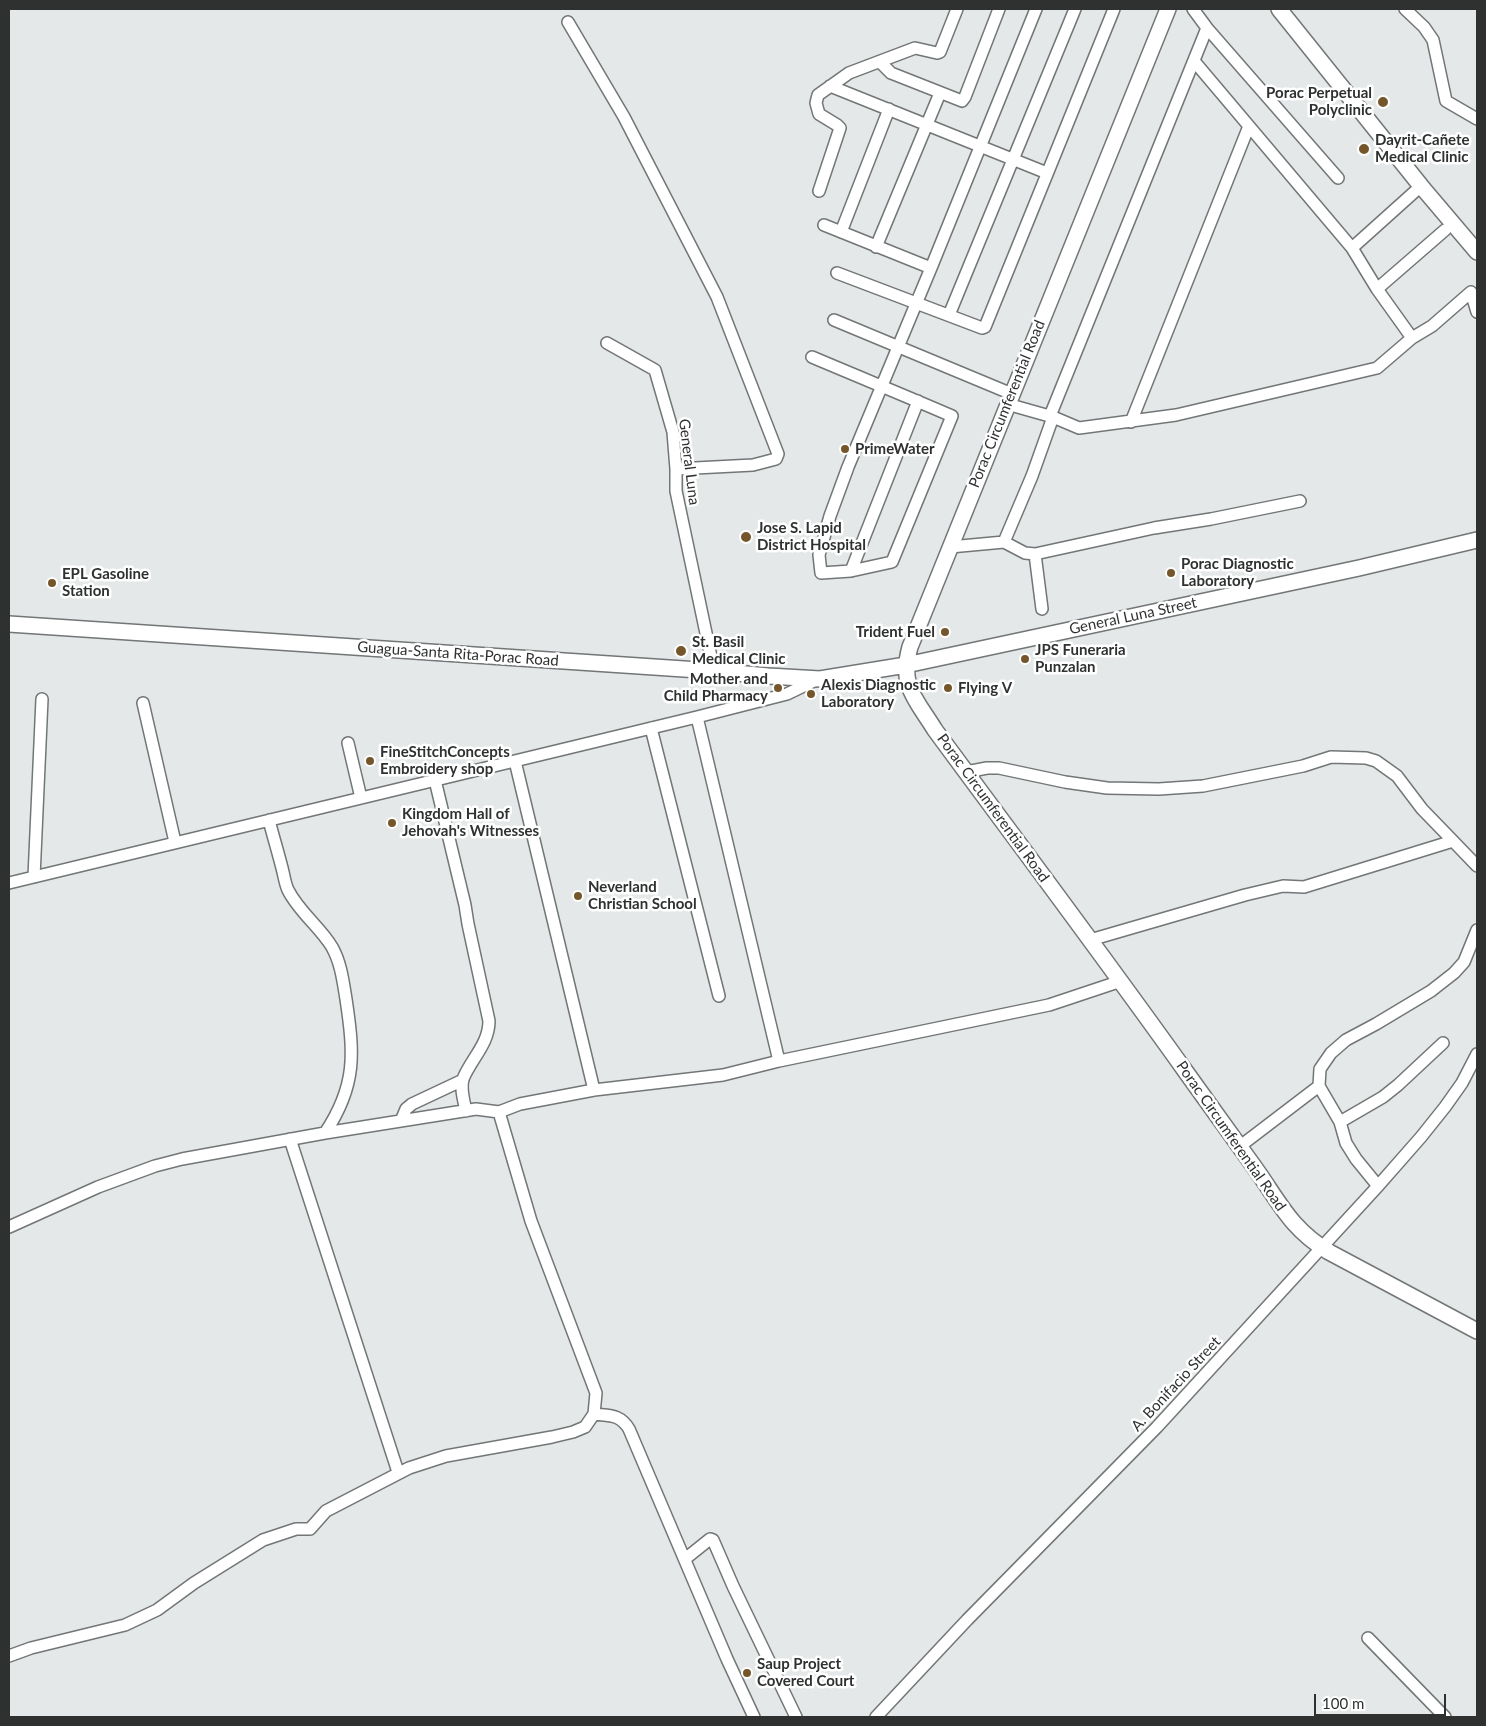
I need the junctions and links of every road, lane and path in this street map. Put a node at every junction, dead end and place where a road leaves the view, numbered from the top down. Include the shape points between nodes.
1 (957, 9) edge
2 (999, 9) edge
3 (1036, 9) edge
4 (1075, 9) edge
5 (1114, 9) edge
6 (1168, 9) edge
7 (1193, 9) edge
8 (1279, 9) edge
9 (1405, 9) edge
10 (568, 22) dead end
11 (1208, 28) junction
12 (1194, 61) junction
13 (880, 62) junction
14 (830, 86) junction
15 (940, 93) junction
16 (889, 109) junction
17 (1477, 119) edge
18 (927, 124) junction
19 (1249, 126) junction
20 (980, 147) junction
21 (1012, 159) junction
22 (1047, 173) junction
23 (1338, 178) dead end
24 (1421, 186) junction
25 (819, 191) dead end
26 (824, 225) dead end
27 (1445, 230) dead end
28 (841, 232) junction
29 (876, 247) junction
30 (1352, 248) junction
31 (1477, 252) edge
32 (931, 268) junction
33 (836, 274) dead end
34 (1377, 289) junction
35 (916, 302) junction
36 (1477, 312) edge
37 (949, 315) junction
38 (834, 320) dead end
39 (1412, 338) junction
40 (607, 343) dead end
41 (898, 347) junction
42 (812, 357) dead end
43 (881, 386) junction
44 (1010, 399) junction
45 (918, 401) junction
46 (1052, 417) junction
47 (1131, 422) junction
48 (676, 469) junction
49 (1300, 501) dead end
50 (1477, 540) edge
51 (1004, 542) junction
52 (950, 547) junction
53 (1036, 554) junction
54 (851, 572) junction
55 (1042, 609) dead end
56 (9, 624) edge
57 (906, 665) junction
58 (714, 671) junction
59 (820, 679) junction
60 (42, 699) dead end
61 (143, 703) dead end
62 (697, 717) junction
63 (651, 728) junction
64 (348, 743) dead end
65 (515, 761) junction
66 (966, 772) junction
67 (435, 780) junction
68 (361, 798) junction
69 (269, 820) junction
70 (1453, 841) junction
71 (174, 842) junction
72 (1477, 866) edge
73 (34, 877) junction
74 (9, 883) edge
75 (1477, 930) edge
76 (1090, 940) junction
77 (1121, 980) junction
78 (719, 996) dead end
79 (1443, 1043) dead end
80 (1477, 1054) edge
81 (779, 1061) junction
82 (463, 1080) junction
83 (1320, 1086) junction
84 (594, 1090) junction
85 (466, 1110) junction
86 (499, 1112) junction
87 (401, 1121) junction
88 (1340, 1122) junction
89 (325, 1133) junction
90 (290, 1139) junction
91 (1239, 1147) junction
92 (1378, 1186) junction
93 (9, 1227) edge
94 (1321, 1248) junction
95 (1477, 1331) edge
96 (594, 1414) junction
97 (398, 1472) junction
98 (685, 1560) junction
99 (1368, 1638) dead end
100 (9, 1656) edge
101 (754, 1717) edge
102 (796, 1717) edge
103 (876, 1717) edge
104 (1445, 1717) edge

1 - 13 street via 940,52 915,48
2 - 15 street via 964,98 960,101
3 - 20 street
4 - 21 street
5 - 22 street
6 - 44 main road, Porac Circumferential Road
7 - 11 street
8 - 24 main road
9 - 17 street via 1433,40 1446,101
10 - 48 street via 624,117 717,297 778,454 776,459 753,465
11 - 12 street
11 - 23 street
12 - 19 street
12 - 46 street
13 - 14 street via 849,73
13 - 15 street via 891,73
14 - 16 street
14 - 25 street via 818,95 816,106 821,116 840,128
15 - 18 street
16 - 18 street
16 - 28 street
18 - 20 street
18 - 29 street
19 - 30 street
19 - 47 street
20 - 21 street
20 - 32 street
21 - 22 street
21 - 37 street
22 - 37 street via 985,327
24 - 30 street
24 - 31 main road
26 - 28 street
27 - 34 street
28 - 29 street
29 - 32 street
30 - 34 street
32 - 35 street
33 - 35 street
34 - 39 street
35 - 37 street
35 - 41 street
36 - 39 street via 1471,292 1432,326
38 - 41 street
39 - 47 street via 1376,368 1176,415
40 - 48 street, General Luna via 655,370 673,432
41 - 43 street
41 - 44 street
42 - 43 street
43 - 45 street
43 - 54 street via 848,467 819,554 822,573
44 - 46 street
44 - 52 main road, Porac Circumferential Road
45 - 54 street
45 - 54 street via 952,416 892,562
46 - 47 street via 1078,428
46 - 51 street
48 - 58 street, General Luna via 676,491
49 - 53 street
50 - 57 main road, General Luna Street
51 - 52 street
51 - 53 street via 1025,553
52 - 57 main road, Porac Circumferential Road via 910,647
53 - 55 street
56 - 58 main road, Guagua-Santa Rita-Porac Road
57 - 59 main road, Guagua-Santa Rita-Porac Road
57 - 66 main road, Porac Circumferential Road via 906,679 911,691
58 - 59 main road, Guagua-Santa Rita-Porac Road
59 - 62 street via 787,694
60 - 73 street
61 - 71 street
62 - 63 street
62 - 81 street
63 - 65 street
63 - 78 street
64 - 68 street
65 - 67 street
65 - 84 street
66 - 70 street via 999,768 1107,788 1159,789 1203,786 1303,766 1331,757 1366,758 1397,776
66 - 76 main road, Porac Circumferential Road
67 - 68 street
67 - 82 street via 466,905 489,1022 486,1040
68 - 69 street
69 - 71 street
69 - 89 street via 288,889 333,948 342,973 352,1062 343,1102
70 - 72 street
70 - 76 street via 1304,886 1284,886 1245,895
71 - 73 street
73 - 74 street
75 - 83 street via 1464,962 1454,973 1431,991 1346,1040 1331,1053 1320,1069
76 - 77 main road, Porac Circumferential Road
77 - 81 street via 1049,1005
77 - 91 main road, Porac Circumferential Road
79 - 88 street via 1383,1097
80 - 92 street, A. Bonifacio Street via 1445,1107
81 - 84 street via 723,1075
82 - 85 street
82 - 87 street via 412,1104
83 - 88 street
83 - 91 street
84 - 86 street via 520,1104
85 - 86 street
85 - 87 street
86 - 96 street via 531,1221 596,1393
87 - 89 street
88 - 92 street via 1346,1143
89 - 90 street
90 - 93 street via 155,1166 98,1187
90 - 97 street
91 - 94 main road, Porac Circumferential Road via 1291,1221
92 - 94 street, A. Bonifacio Street
94 - 95 main road, Porac Circumferential Road
94 - 103 street, A. Bonifacio Street via 1157,1427
96 - 97 street via 585,1427 573,1432 446,1456
96 - 98 street via 623,1420
97 - 100 street via 326,1512 310,1529 296,1529 263,1540 157,1610 125,1625
98 - 101 street via 726,1660
98 - 102 street via 710,1539 713,1540
99 - 104 street

